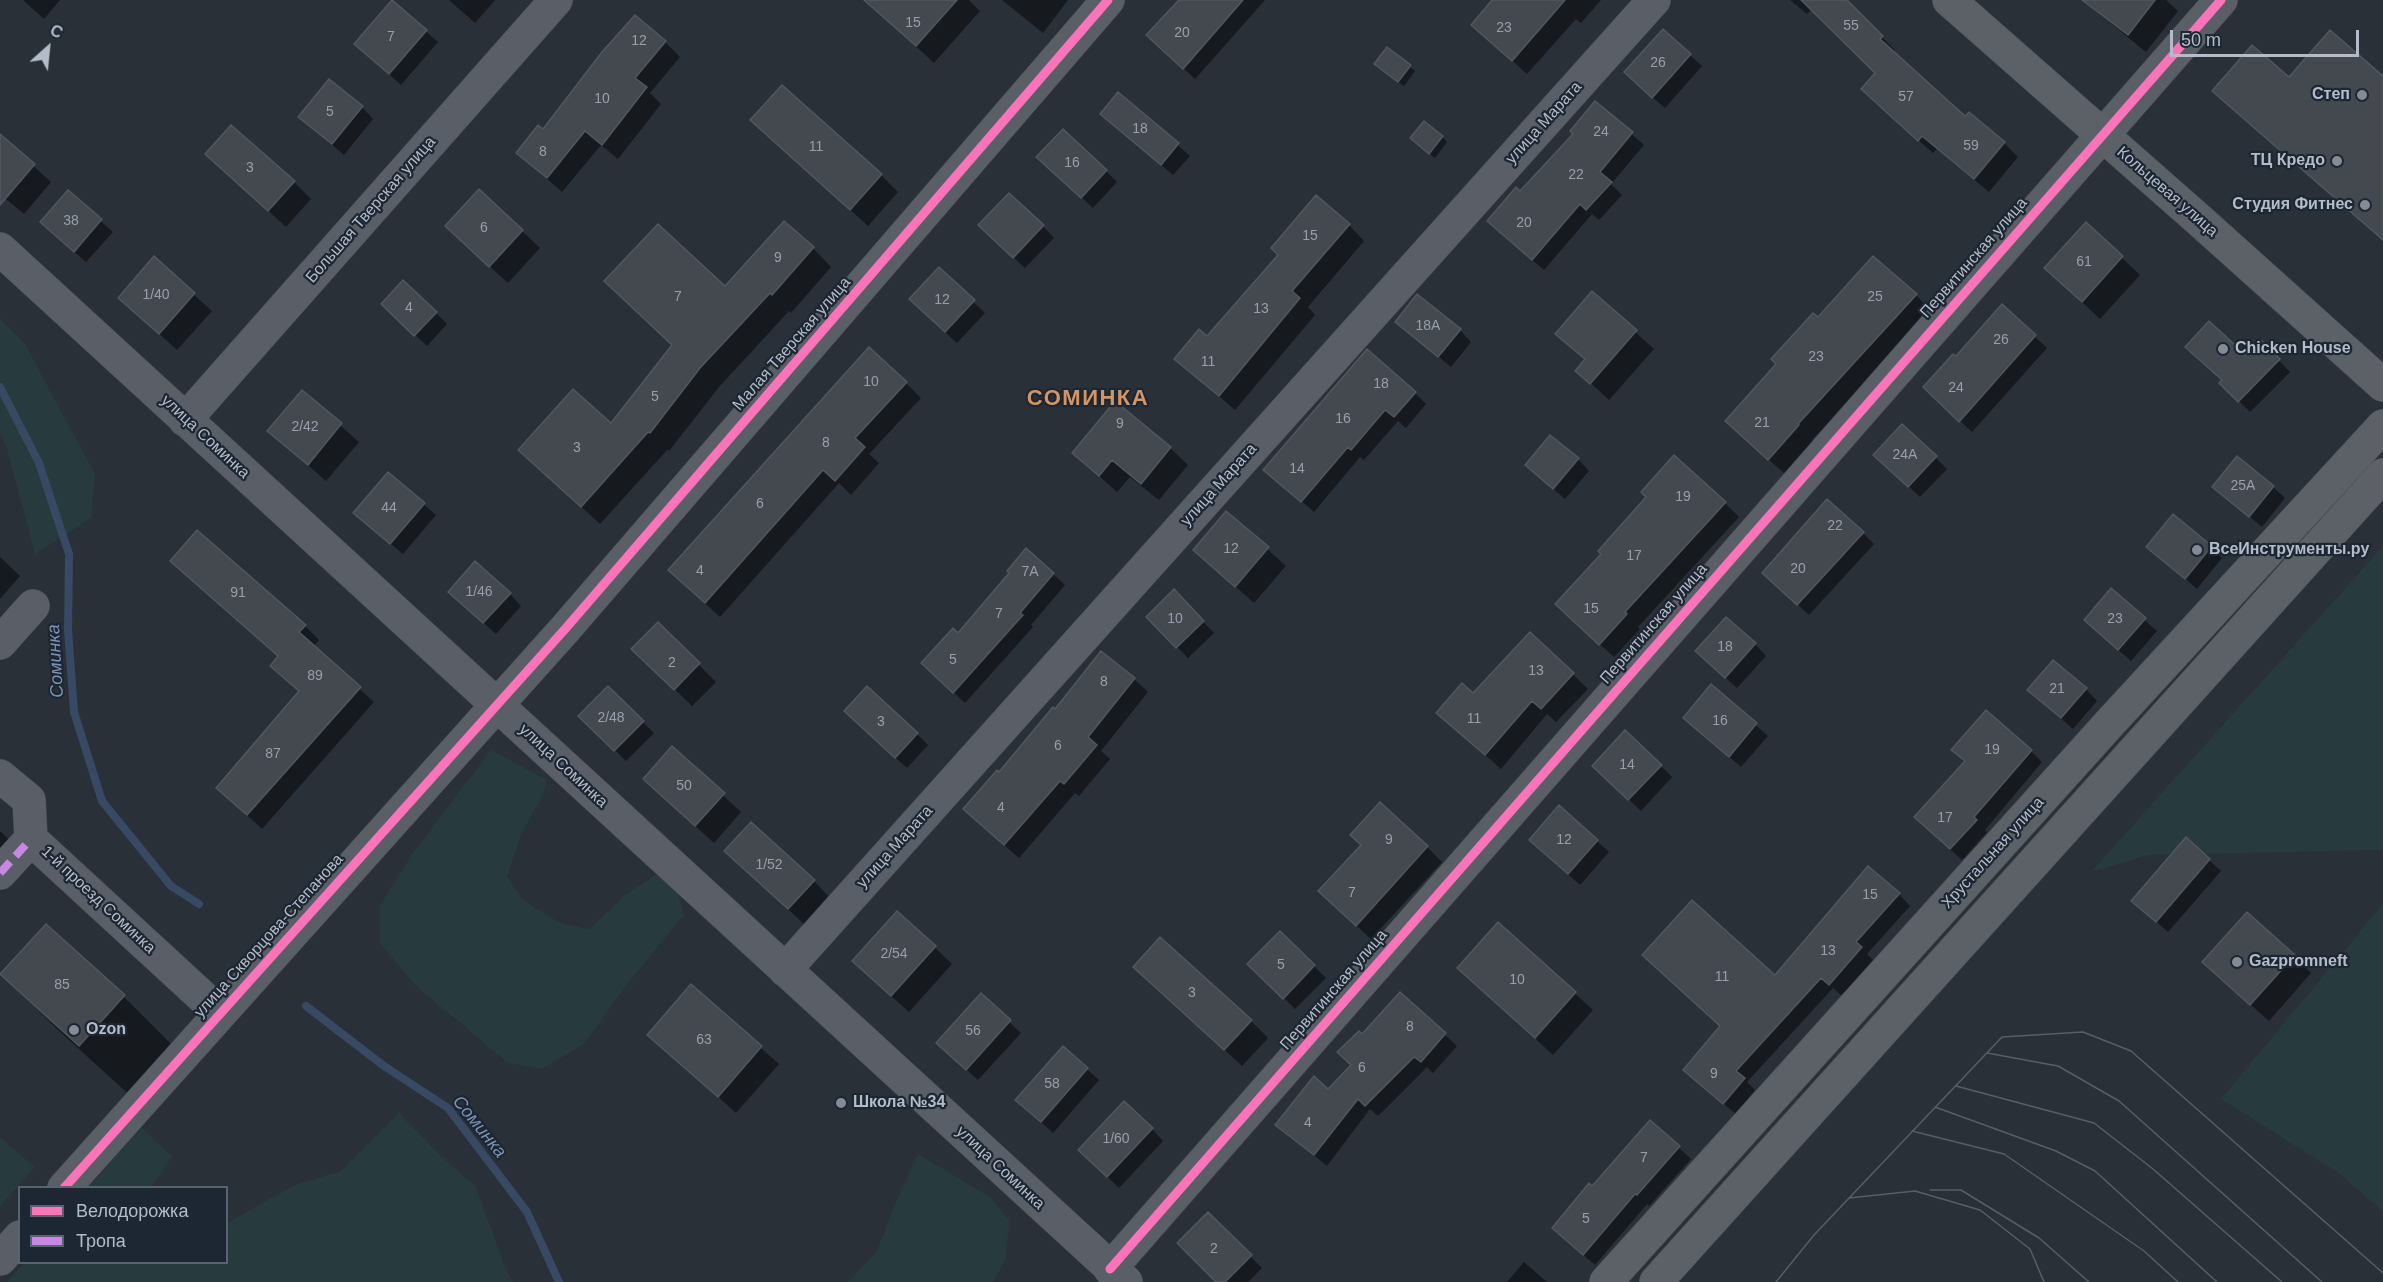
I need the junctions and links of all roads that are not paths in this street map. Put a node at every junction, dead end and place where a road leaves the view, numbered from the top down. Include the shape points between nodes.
1 (556, 0) edge
2 (1108, 0) edge
3 (1654, 0) edge
4 (1949, 0) edge
5 (2221, 0) edge
6 (2102, 135) junction
7 (0, 249) edge
8 (2383, 385) edge
9 (185, 420) junction
10 (2383, 426) edge
11 (2383, 475) edge
12 (33, 606) dead end
13 (0, 644) edge
14 (496, 705) junction
15 (0, 776) edge
16 (31, 839) junction
17 (0, 873) edge
18 (784, 970) junction
19 (220, 1013) junction
20 (66, 1186) edge
21 (18, 1239) edge
22 (0, 1259) edge
23 (1118, 1276) edge
24 (1606, 1282) edge
25 (1656, 1282) edge

1 - 9 street, Большая Тверская улица
2 - 14 street, Малая Тверская улица
3 - 18 street, улица Марата
4 - 6 main road, Кольцевая улица
5 - 6 street, Первитинская улица
6 - 8 main road, Кольцевая улица
6 - 23 street, Первитинская улица
7 - 9 street, улица Соминка
9 - 14 street, улица Соминка
10 - 24 main road, Хрустальная улица
11 - 25 main road
12 - 13 street
14 - 18 street, улица Соминка
14 - 19 street, улица Скворцова-Степанова
15 - 16 street, 1-й проезд Соминка via 29,800
16 - 17 street
16 - 19 street, 1-й проезд Соминка
18 - 23 street, улица Соминка
19 - 20 street, улица Скворцова-Степанова
21 - 22 street

